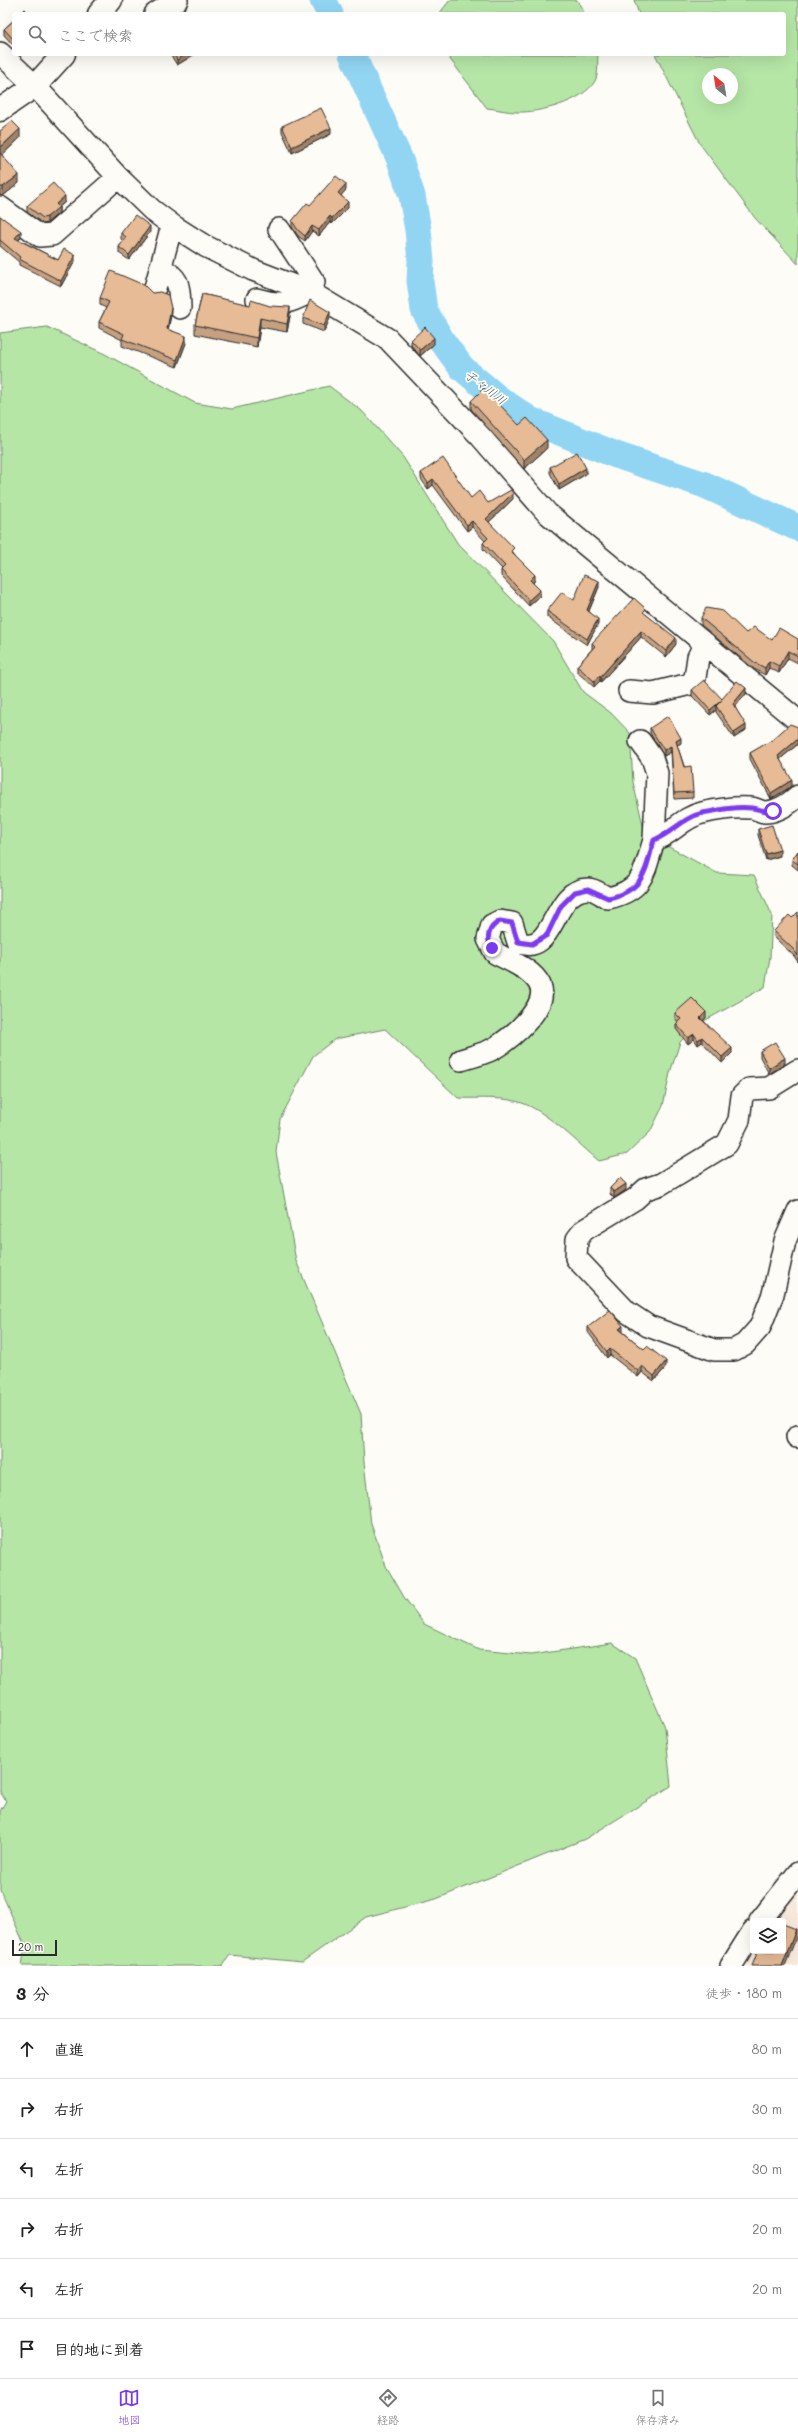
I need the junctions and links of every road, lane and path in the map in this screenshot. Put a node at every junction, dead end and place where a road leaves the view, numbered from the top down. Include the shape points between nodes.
1 (111, 0) edge
2 (177, 0) edge
3 (101, 12) edge
4 (158, 12) edge
5 (0, 53) edge
6 (62, 56) edge
7 (35, 86) junction
8 (0, 110) edge
9 (118, 177) junction
10 (0, 208) edge
11 (172, 225) junction
12 (279, 230) dead end
13 (160, 268) junction
14 (155, 288) dead end
15 (310, 292) junction
16 (257, 299) dead end
17 (180, 308) dead end
18 (705, 642) junction
19 (629, 691) dead end
20 (798, 722) edge
21 (640, 741) dead end
22 (798, 796) edge
23 (654, 840) junction
24 (461, 1060) dead end
25 (798, 1070) edge
26 (798, 1211) edge
27 (798, 1873) edge
28 (762, 1918) edge
29 (750, 1936) edge
30 (731, 1966) edge

1 - 3 highway
2 - 4 street
5 - 7 street
6 - 7 highway
7 - 8 highway
7 - 9 street
9 - 10 street via 52,235 40,236
9 - 11 street via 152,210
11 - 13 street
11 - 15 street via 205,246 253,270
12 - 15 street via 314,282
13 - 14 street
13 - 17 street via 177,280
15 - 16 street via 285,304
15 - 18 street via 388,339 481,437 547,513
18 - 19 street via 698,657 695,678 690,684 653,693
18 - 20 street
21 - 23 street via 652,758 657,773
22 - 23 street via 773,811 729,808 702,813
23 - 24 street via 642,879 637,885 608,898 588,889 575,892 561,906 553,926 541,940 523,944 518,942 512,923 500,921 492,925 488,939 495,953 530,972 539,984 541,1001 524,1024 492,1049
25 - 26 street via 769,1088 749,1089 742,1096 739,1120 727,1144 661,1184 646,1189 635,1199 584,1230 577,1239 576,1258 627,1312 648,1326 714,1350 734,1350 745,1344 760,1327 773,1294 785,1241
27 - 28 street
29 - 30 street

